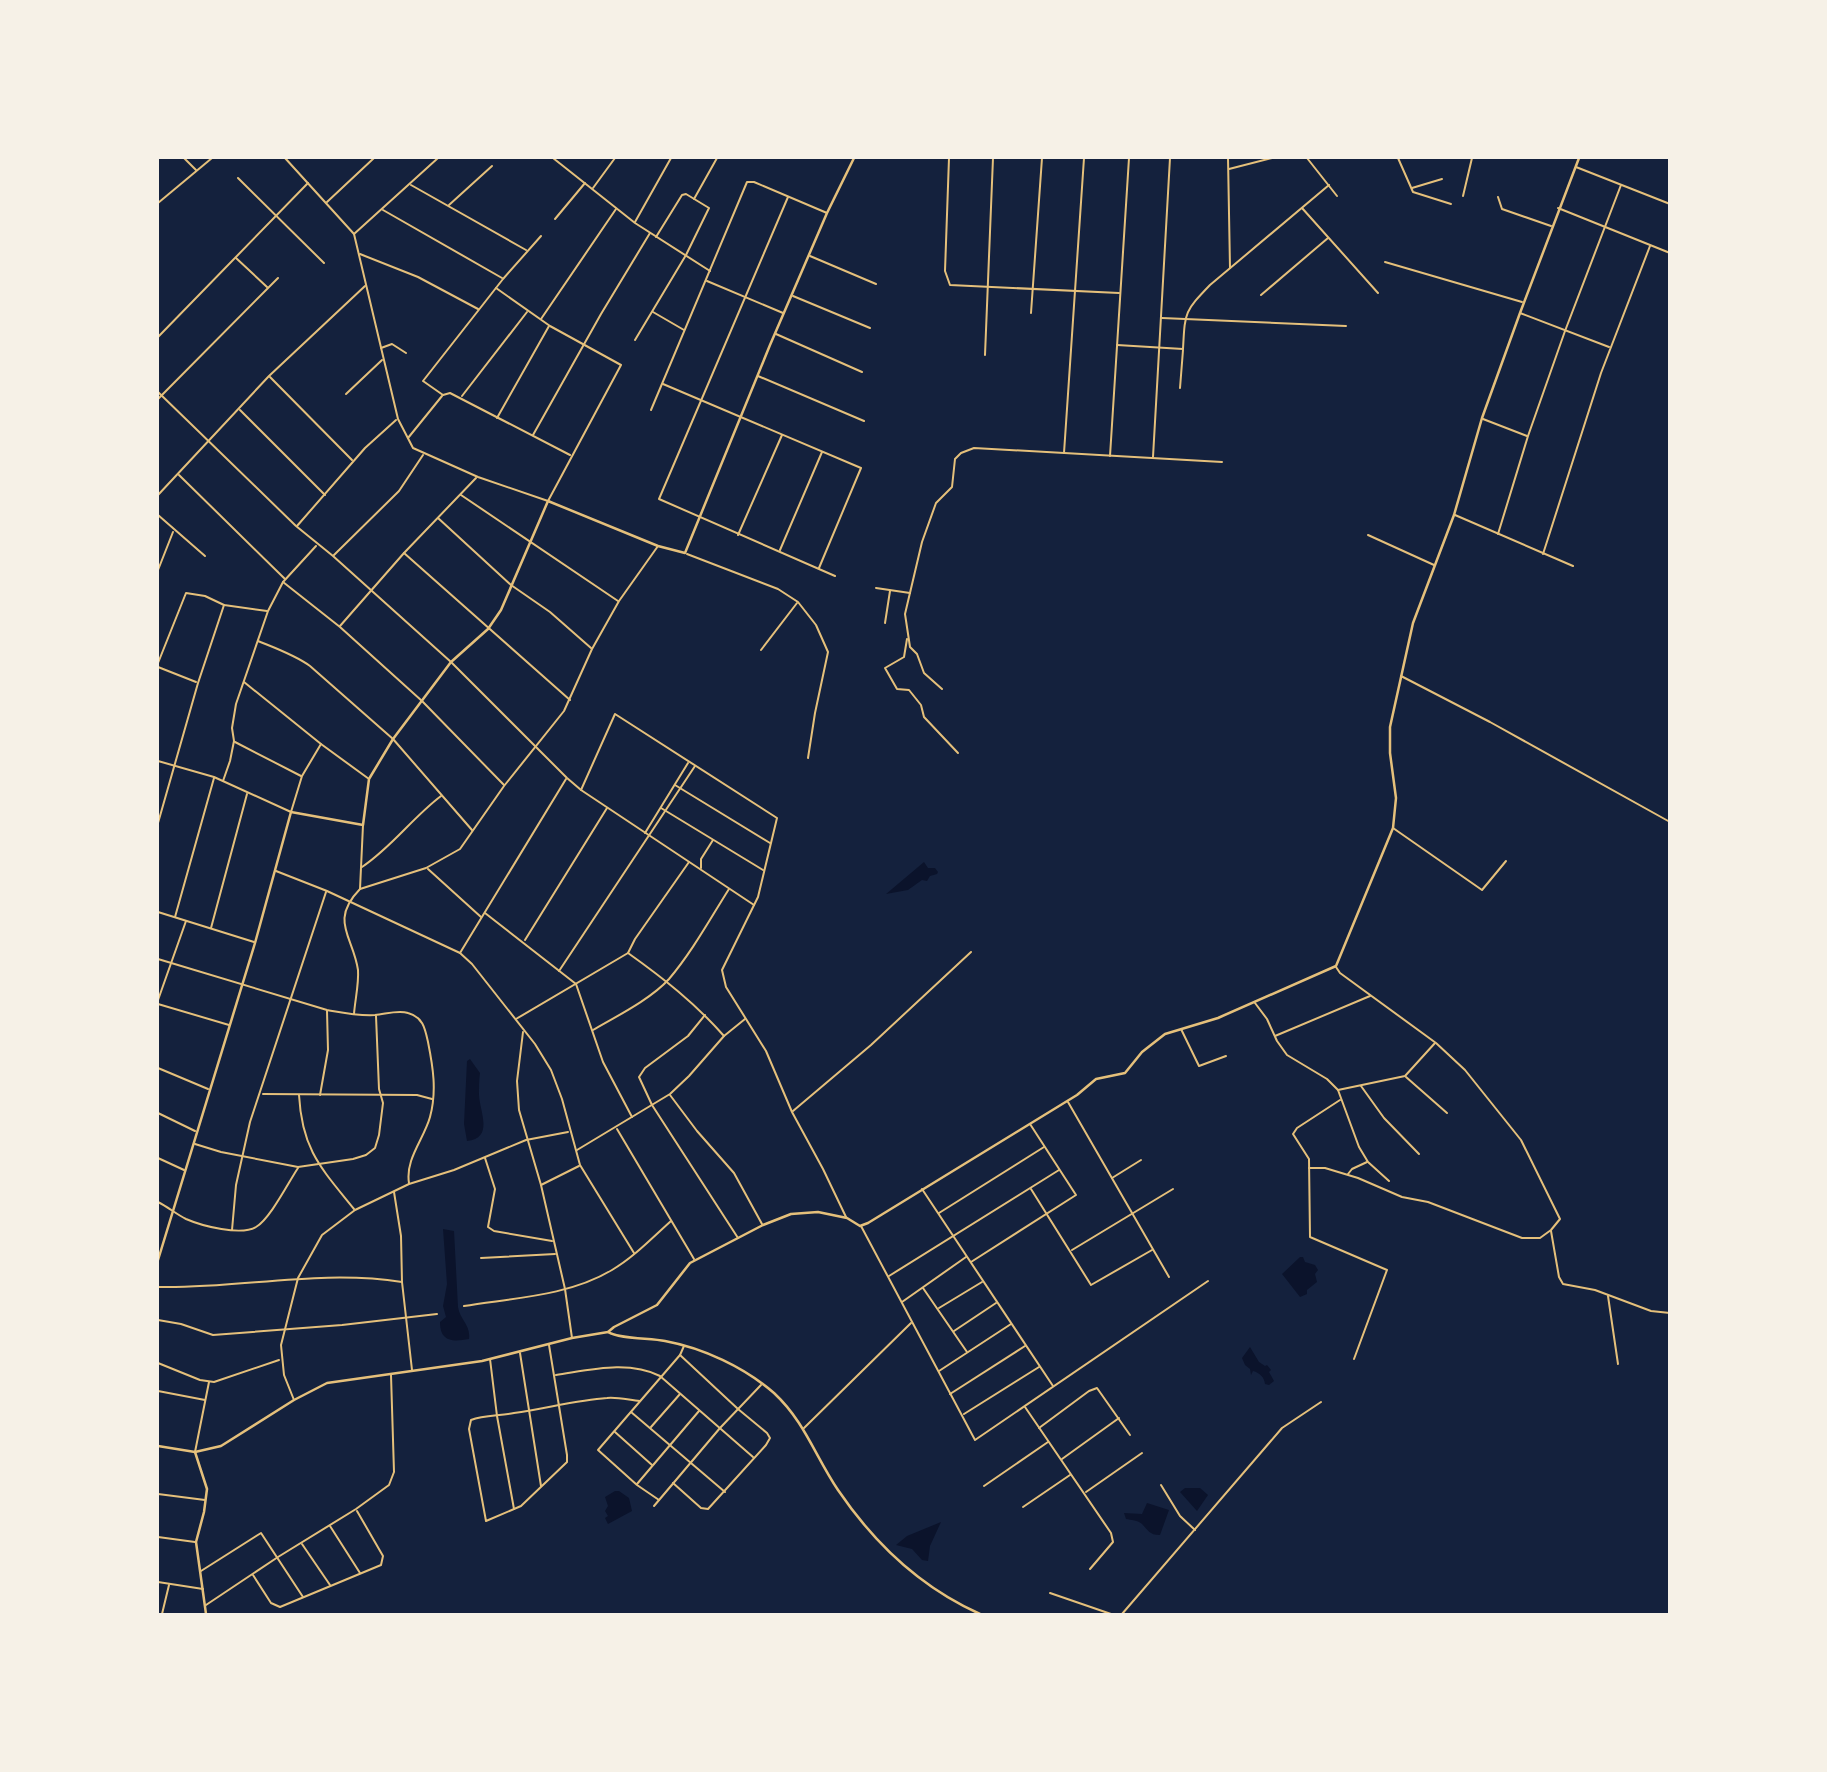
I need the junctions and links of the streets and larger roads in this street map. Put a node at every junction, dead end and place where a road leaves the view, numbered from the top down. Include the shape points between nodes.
1 (184, 158) edge
2 (212, 158) edge
3 (286, 158) edge
4 (374, 158) edge
5 (438, 158) edge
6 (553, 158) edge
7 (615, 158) edge
8 (671, 158) edge
9 (717, 158) edge
10 (854, 158) edge
11 (949, 158) edge
12 (993, 158) edge
13 (1042, 158) edge
14 (1084, 158) edge
15 (1129, 158) edge
16 (1170, 158) edge
17 (1227, 158) edge
18 (1272, 158) edge
19 (1307, 158) edge
20 (1398, 158) edge
21 (1472, 158) edge
22 (1579, 158) edge
23 (492, 166) dead end
24 (1575, 167) junction
25 (197, 170) junction
26 (1228, 170) junction
27 (238, 178) dead end
28 (1442, 179) dead end
29 (586, 182) junction
30 (309, 183) junction
31 (411, 185) junction
32 (1329, 185) junction
33 (1620, 185) junction
34 (593, 188) junction
35 (1411, 188) junction
36 (1338, 196) dead end
37 (1463, 196) dead end
38 (788, 197) junction
39 (1498, 197) dead end
40 (694, 200) junction
41 (326, 202) junction
42 (158, 203) edge
43 (1451, 204) dead end
44 (1670, 204) edge
45 (448, 206) junction
46 (1302, 207) junction
47 (617, 208) junction
48 (1558, 208) junction
49 (383, 210) junction
50 (827, 213) junction
51 (276, 216) junction
52 (555, 219) dead end
53 (635, 223) junction
54 (1551, 226) junction
55 (1605, 226) junction
56 (650, 233) junction
57 (355, 234) junction
58 (541, 236) dead end
59 (656, 237) junction
60 (1329, 237) junction
61 (1650, 246) junction
62 (526, 250) junction
63 (359, 253) junction
64 (1670, 253) edge
65 (687, 255) junction
66 (809, 256) junction
67 (236, 257) junction
68 (1385, 262) dead end
69 (324, 263) dead end
70 (1230, 269) junction
71 (710, 271) junction
72 (278, 278) dead end
73 (503, 279) junction
74 (706, 281) junction
75 (876, 284) dead end
76 (365, 285) junction
77 (988, 287) junction
78 (267, 288) junction
79 (496, 288) junction
80 (1033, 288) junction
81 (1076, 291) junction
82 (1120, 293) junction
83 (1378, 293) dead end
84 (1261, 295) dead end
85 (792, 296) junction
86 (746, 298) junction
87 (1523, 303) junction
88 (479, 309) junction
89 (652, 311) junction
90 (528, 312) junction
91 (784, 313) junction
92 (1031, 313) dead end
93 (1520, 313) junction
94 (1161, 318) junction
95 (1184, 318) junction
96 (541, 319) junction
97 (550, 326) junction
98 (1346, 326) dead end
99 (870, 328) dead end
100 (684, 330) junction
101 (1565, 331) junction
102 (775, 334) junction
103 (158, 337) edge
104 (635, 340) dead end
105 (585, 345) junction
106 (1117, 345) junction
107 (380, 348) junction
108 (1158, 348) junction
109 (1610, 348) junction
110 (1183, 349) junction
111 (406, 353) dead end
112 (985, 355) dead end
113 (382, 359) junction
114 (862, 372) dead end
115 (269, 376) junction
116 (757, 376) junction
117 (661, 383) junction
118 (1181, 388) dead end
119 (158, 392) edge
120 (346, 394) dead end
121 (161, 395) junction
122 (443, 396) junction
123 (461, 398) junction
124 (158, 399) edge
125 (703, 399) junction
126 (239, 409) junction
127 (651, 410) dead end
128 (741, 416) junction
129 (497, 418) junction
130 (1482, 418) junction
131 (398, 419) junction
132 (864, 421) dead end
133 (783, 434) junction
134 (533, 435) junction
135 (1528, 436) junction
136 (407, 440) junction
137 (208, 442) junction
138 (822, 451) junction
139 (423, 454) junction
140 (1064, 454) junction
141 (571, 456) junction
142 (1110, 456) junction
143 (1153, 458) junction
144 (354, 461) junction
145 (1222, 462) dead end
146 (178, 474) junction
147 (478, 477) junction
148 (158, 495) edge
149 (325, 495) junction
150 (460, 495) junction
151 (548, 501) junction
152 (158, 515) edge
153 (1454, 515) junction
154 (699, 517) junction
155 (438, 518) junction
156 (296, 526) junction
157 (174, 530) junction
158 (1498, 534) junction
159 (738, 535) junction
160 (1368, 535) dead end
161 (530, 540) junction
162 (317, 545) junction
163 (658, 546) junction
164 (780, 551) junction
165 (404, 553) junction
166 (685, 553) junction
167 (1544, 554) junction
168 (205, 556) dead end
169 (333, 556) junction
170 (1434, 566) junction
171 (1573, 566) dead end
172 (818, 569) junction
173 (158, 570) edge
174 (835, 576) dead end
175 (284, 581) junction
176 (511, 585) junction
177 (876, 588) dead end
178 (370, 590) junction
179 (890, 590) junction
180 (911, 593) junction
181 (619, 601) junction
182 (797, 602) junction
183 (224, 605) junction
184 (268, 611) junction
185 (885, 623) dead end
186 (340, 627) junction
187 (488, 629) junction
188 (908, 639) junction
189 (258, 641) junction
190 (592, 649) junction
191 (761, 650) dead end
192 (451, 662) junction
193 (158, 665) edge
194 (1400, 676) junction
195 (244, 681) junction
196 (198, 683) junction
197 (942, 689) dead end
198 (571, 700) junction
199 (422, 701) junction
200 (393, 739) junction
201 (234, 741) junction
202 (321, 744) junction
203 (537, 747) junction
204 (958, 753) dead end
205 (808, 758) dead end
206 (158, 761) edge
207 (689, 762) junction
208 (173, 766) junction
209 (695, 766) junction
210 (214, 776) junction
211 (302, 776) junction
212 (567, 778) junction
213 (369, 779) junction
214 (223, 780) junction
215 (675, 785) junction
216 (504, 786) junction
217 (681, 788) junction
218 (581, 790) junction
219 (248, 793) junction
220 (442, 795) junction
221 (607, 807) junction
222 (661, 808) junction
223 (667, 811) junction
224 (291, 812) junction
225 (1670, 822) edge
226 (158, 823) edge
227 (363, 825) junction
228 (1393, 828) junction
229 (473, 831) junction
230 (645, 833) junction
231 (649, 836) junction
232 (713, 840) junction
233 (771, 844) junction
234 (1506, 861) dead end
235 (689, 862) junction
236 (361, 868) junction
237 (426, 868) junction
238 (701, 869) junction
239 (275, 870) junction
240 (764, 871) junction
241 (729, 888) junction
242 (360, 889) junction
243 (327, 891) junction
244 (349, 901) junction
245 (754, 905) junction
246 (158, 912) edge
247 (485, 913) junction
248 (175, 917) junction
249 (482, 917) junction
250 (186, 920) junction
251 (211, 928) junction
252 (524, 942) junction
253 (255, 943) junction
254 (971, 952) dead end
255 (460, 953) junction
256 (628, 953) junction
257 (158, 959) edge
258 (170, 963) junction
259 (1336, 966) junction
260 (558, 972) junction
261 (667, 981) junction
262 (576, 984) junction
263 (243, 985) junction
264 (1371, 996) junction
265 (292, 1000) junction
266 (158, 1002) edge
267 (1255, 1002) junction
268 (327, 1010) junction
269 (354, 1015) junction
270 (376, 1015) junction
271 (705, 1015) junction
272 (745, 1018) junction
273 (515, 1020) junction
274 (230, 1025) junction
275 (1181, 1028) junction
276 (593, 1030) junction
277 (523, 1031) junction
278 (724, 1036) junction
279 (1274, 1036) junction
280 (1436, 1043) junction
281 (1226, 1056) dead end
282 (158, 1068) edge
283 (1405, 1076) junction
284 (1360, 1085) junction
285 (209, 1089) junction
286 (1338, 1090) junction
287 (261, 1094) junction
288 (670, 1094) junction
289 (299, 1095) junction
290 (320, 1095) junction
291 (380, 1095) junction
292 (433, 1100) junction
293 (1340, 1100) junction
294 (1067, 1101) junction
295 (652, 1105) junction
296 (792, 1112) junction
297 (1447, 1112) dead end
298 (158, 1113) edge
299 (632, 1117) junction
300 (1029, 1123) junction
301 (616, 1127) junction
302 (196, 1131) junction
303 (569, 1132) junction
304 (526, 1140) junction
305 (192, 1143) junction
306 (1045, 1146) junction
307 (576, 1150) junction
308 (1419, 1153) dead end
309 (242, 1156) junction
310 (485, 1157) junction
311 (158, 1158) edge
312 (1141, 1160) dead end
313 (1368, 1162) junction
314 (318, 1165) junction
315 (580, 1165) junction
316 (298, 1167) junction
317 (1309, 1168) junction
318 (184, 1170) junction
319 (1060, 1170) junction
320 (1348, 1175) junction
321 (1112, 1179) junction
322 (1389, 1181) dead end
323 (409, 1184) junction
324 (541, 1185) junction
325 (1030, 1188) junction
326 (922, 1189) junction
327 (1173, 1189) dead end
328 (394, 1191) junction
329 (158, 1202) edge
330 (173, 1210) junction
331 (355, 1210) junction
332 (938, 1213) junction
333 (1047, 1213) junction
334 (1132, 1214) junction
335 (847, 1218) junction
336 (671, 1221) junction
337 (763, 1224) junction
338 (860, 1226) junction
339 (232, 1230) junction
340 (1551, 1230) junction
341 (953, 1235) junction
342 (739, 1239) junction
343 (553, 1241) junction
344 (159, 1248) edge
345 (1153, 1250) junction
346 (1070, 1251) junction
347 (556, 1253) junction
348 (634, 1253) junction
349 (967, 1256) junction
350 (481, 1258) dead end
351 (158, 1260) edge
352 (695, 1260) junction
353 (971, 1262) junction
354 (888, 1277) junction
355 (1169, 1277) dead end
356 (298, 1278) junction
357 (983, 1281) junction
358 (401, 1282) junction
359 (1208, 1282) dead end
360 (158, 1287) edge
361 (923, 1287) junction
362 (565, 1289) junction
363 (1608, 1295) junction
364 (901, 1302) junction
365 (997, 1302) junction
366 (464, 1306) dead end
367 (937, 1309) junction
368 (1670, 1313) edge
369 (437, 1314) dead end
370 (407, 1318) junction
371 (158, 1320) edge
372 (912, 1322) junction
373 (1012, 1324) junction
374 (284, 1329) junction
375 (608, 1332) junction
376 (953, 1332) junction
377 (572, 1338) junction
378 (549, 1344) junction
379 (685, 1345) junction
380 (1026, 1345) junction
381 (520, 1352) junction
382 (967, 1352) junction
383 (680, 1355) junction
384 (490, 1358) junction
385 (1354, 1359) dead end
386 (281, 1360) junction
387 (158, 1363) edge
388 (1618, 1364) dead end
389 (1040, 1367) junction
390 (413, 1371) junction
391 (938, 1371) junction
392 (391, 1374) junction
393 (554, 1376) junction
394 (660, 1376) junction
395 (209, 1381) junction
396 (761, 1384) junction
397 (1053, 1387) junction
398 (158, 1391) edge
399 (680, 1394) junction
400 (950, 1394) junction
401 (205, 1400) junction
402 (294, 1400) junction
403 (640, 1401) junction
404 (1321, 1402) dead end
405 (559, 1406) junction
406 (1024, 1406) junction
407 (738, 1409) junction
408 (700, 1410) junction
409 (528, 1411) junction
410 (630, 1412) junction
411 (962, 1415) junction
412 (497, 1416) junction
413 (1119, 1418) junction
414 (650, 1428) junction
415 (720, 1428) junction
416 (804, 1428) junction
417 (1039, 1428) junction
418 (614, 1431) junction
419 (1130, 1435) dead end
420 (1048, 1441) junction
421 (670, 1445) junction
422 (158, 1446) edge
423 (195, 1452) junction
424 (1142, 1453) dead end
425 (754, 1458) junction
426 (1061, 1459) junction
427 (691, 1463) junction
428 (652, 1465) junction
429 (1071, 1474) junction
430 (673, 1483) junction
431 (637, 1485) junction
432 (1161, 1485) dead end
433 (984, 1486) dead end
434 (542, 1488) junction
435 (725, 1492) junction
436 (1084, 1493) junction
437 (158, 1494) edge
438 (659, 1500) junction
439 (206, 1501) junction
440 (654, 1506) dead end
441 (1023, 1507) dead end
442 (356, 1509) junction
443 (514, 1509) junction
444 (330, 1526) junction
445 (1196, 1530) junction
446 (158, 1537) edge
447 (196, 1542) junction
448 (302, 1544) junction
449 (278, 1557) junction
450 (1090, 1569) dead end
451 (201, 1571) junction
452 (253, 1574) junction
453 (361, 1574) junction
454 (158, 1582) edge
455 (169, 1584) junction
456 (331, 1586) junction
457 (204, 1589) junction
458 (1050, 1593) dead end
459 (304, 1598) junction
460 (205, 1605) junction
461 (162, 1615) edge
462 (206, 1615) edge
463 (981, 1615) edge
464 (1111, 1615) edge
465 (1122, 1615) edge

1 - 25 street
2 - 25 street
3 - 30 street
4 - 41 street
5 - 31 street
6 - 29 street
7 - 34 street
8 - 53 street
9 - 40 street
10 - 50 street
11 - 77 street via 947,282
12 - 77 street
13 - 80 street
14 - 81 street
15 - 82 street
16 - 94 street
17 - 26 street
18 - 26 street
19 - 32 street
20 - 35 street
21 - 37 street
22 - 24 street
23 - 45 street
24 - 33 street
24 - 48 street
25 - 42 street
26 - 70 street
27 - 51 street
28 - 35 street
29 - 34 street
29 - 52 street
30 - 41 street
30 - 51 street
31 - 45 street
31 - 49 street
32 - 36 street
32 - 46 street
33 - 44 street
33 - 55 street
34 - 47 street
35 - 43 street via 1416,194
38 - 50 street
38 - 71 street via 747,182
38 - 86 street
39 - 54 street via 1502,209
40 - 59 street via 686,194 678,198
40 - 65 street via 709,208
41 - 57 street
45 - 62 street
46 - 60 street
46 - 70 street
47 - 53 street
47 - 96 street
48 - 54 street
48 - 55 street
49 - 57 street
49 - 73 street
50 - 66 street
51 - 67 street
51 - 69 street
53 - 56 street
54 - 87 street
55 - 61 street
55 - 101 street
56 - 59 street
56 - 105 street
57 - 63 street
58 - 62 street
59 - 65 street
60 - 83 street
60 - 84 street
61 - 64 street
61 - 109 street
62 - 73 street
63 - 76 street
63 - 88 street
65 - 71 street
65 - 89 street
66 - 75 street
66 - 85 street
67 - 78 street
67 - 103 street
68 - 87 street
70 - 95 street via 1192,304
71 - 74 street
72 - 78 street
73 - 79 street
74 - 86 street
74 - 100 street
76 - 107 street
76 - 115 street
77 - 80 street
77 - 112 street
78 - 121 street
79 - 88 street
79 - 90 street
80 - 81 street
80 - 92 street
81 - 82 street
81 - 140 street
82 - 106 street
85 - 91 street
85 - 99 street
86 - 91 street
86 - 125 street
87 - 93 street
88 - 122 street via 423,381
89 - 100 street
89 - 104 street
90 - 96 street
90 - 123 street
91 - 102 street
93 - 101 street
93 - 130 street
94 - 95 street
94 - 108 street
95 - 98 street
95 - 110 street
96 - 97 street
97 - 105 street
97 - 129 street
100 - 117 street
101 - 109 street
101 - 135 street
102 - 114 street
102 - 116 street
105 - 134 street
105 - 141 street via 621,365
106 - 108 street
106 - 142 street
107 - 111 street via 392,344
107 - 113 street
108 - 110 street
108 - 143 street
109 - 167 street
110 - 118 street
113 - 120 street
113 - 131 street
115 - 126 street
115 - 144 street
116 - 128 street
116 - 132 street
117 - 125 street
117 - 127 street
119 - 121 street
121 - 124 street
121 - 137 street
122 - 123 street via 450,393
122 - 136 street
123 - 129 street
125 - 128 street
125 - 154 street via 659,499
126 - 137 street
126 - 149 street
128 - 133 street
128 - 154 street
129 - 134 street
130 - 135 street
130 - 153 street
131 - 136 street
131 - 144 street
133 - 138 street
133 - 159 street
134 - 141 street
135 - 158 street
136 - 139 street
137 - 146 street
137 - 156 street
138 - 164 street
138 - 172 street via 861,468
139 - 147 street
139 - 169 street via 399,491
140 - 142 street
140 - 180 street via 974,448 958,455 952,487 937,500 929,521
141 - 151 street
142 - 143 street
143 - 145 street
144 - 149 street
146 - 148 street
146 - 175 street
147 - 150 street
147 - 151 street
149 - 156 street
150 - 155 street
150 - 161 street
151 - 161 street
151 - 163 street
152 - 157 street
153 - 158 street
153 - 170 street
154 - 159 street
154 - 166 street
155 - 165 street
155 - 176 street
156 - 162 street
157 - 168 street
157 - 173 street
158 - 167 street
159 - 164 street
160 - 170 street
161 - 176 street
161 - 181 street
162 - 169 street
162 - 175 street
163 - 166 street
163 - 181 street
164 - 172 street
165 - 178 street
165 - 187 street
166 - 182 street via 766,583
167 - 171 street
169 - 178 street
170 - 194 street
172 - 174 street
175 - 184 street
175 - 186 street
176 - 187 street
176 - 190 street via 551,612
177 - 179 street
178 - 186 street
178 - 192 street
179 - 180 street
179 - 185 street
180 - 188 street via 905,614
181 - 190 street
182 - 191 street
182 - 205 street via 816,625 828,652
183 - 184 street
183 - 193 street via 186,593
183 - 196 street
184 - 189 street
186 - 199 street
187 - 192 street
187 - 198 street
188 - 197 street via 921,668
188 - 204 street via 904,657 885,668 897,689 909,690 924,717
189 - 195 street
189 - 200 street via 296,656
190 - 198 street
192 - 199 street
192 - 203 street
193 - 196 street
194 - 225 street
194 - 228 street via 1390,727 1396,797
195 - 201 street via 236,704
195 - 202 street
196 - 208 street
198 - 203 street
199 - 200 street
199 - 216 street
200 - 213 street
200 - 220 street
201 - 211 street
201 - 214 street
202 - 211 street
202 - 213 street
203 - 212 street
203 - 216 street
206 - 208 street
207 - 209 street
207 - 215 street
207 - 218 street via 615,714
208 - 210 street
208 - 226 street
209 - 217 street
209 - 233 street via 774,814 777,824
210 - 214 street
210 - 248 street
211 - 224 street
212 - 218 street
212 - 247 street
213 - 227 street
214 - 219 street
215 - 217 street
215 - 222 street
216 - 229 street
217 - 223 street
217 - 233 street
218 - 221 street
219 - 224 street
219 - 251 street
220 - 229 street
220 - 236 street
221 - 230 street
221 - 252 street
222 - 223 street
222 - 230 street
223 - 231 street
223 - 232 street
224 - 227 street
224 - 239 street
227 - 236 street
228 - 234 street via 1482,890
228 - 259 street
229 - 237 street via 460,849
230 - 231 street
231 - 235 street
231 - 260 street
232 - 238 street via 701,859
232 - 240 street
233 - 240 street
235 - 238 street
235 - 256 street
236 - 242 street
237 - 242 street
237 - 249 street
238 - 241 street
239 - 243 street
239 - 253 street
240 - 245 street
241 - 245 street
241 - 261 street
242 - 244 street
243 - 244 street
243 - 265 street
244 - 255 street
244 - 269 street via 344,923 358,975
245 - 272 street via 723,970 726,987
246 - 248 street
247 - 249 street
247 - 252 street
248 - 250 street
249 - 255 street
250 - 251 street
250 - 258 street
251 - 253 street
252 - 260 street
253 - 263 street
254 - 296 street
255 - 273 street
256 - 261 street
256 - 262 street
257 - 258 street
258 - 263 street
258 - 266 street
259 - 264 street
259 - 267 street
260 - 262 street
261 - 271 street
261 - 276 street
262 - 273 street
262 - 276 street
263 - 265 street
263 - 274 street
264 - 279 street
264 - 280 street
265 - 268 street
265 - 287 street
266 - 274 street
267 - 275 street
267 - 279 street
268 - 269 street
268 - 290 street via 328,1050
269 - 270 street
270 - 291 street
270 - 292 street via 403,1012 420,1019 430,1055
271 - 278 street
271 - 295 street via 688,1036 641,1072
272 - 278 street
272 - 296 street via 766,1051
273 - 277 street
274 - 285 street
275 - 281 street via 1199,1066
275 - 294 street via 1160,1037 1125,1073 1096,1079
276 - 299 street via 603,1062
277 - 303 street via 551,1070
277 - 304 street via 517,1081
278 - 288 street
279 - 286 street via 1287,1055
280 - 283 street
280 - 340 street via 1465,1070 1521,1140 1558,1213 1560,1219
282 - 285 street
283 - 284 street
283 - 297 street
284 - 286 street
284 - 308 street
285 - 302 street
286 - 293 street
287 - 289 street
287 - 309 street
288 - 295 street
288 - 337 street via 734,1173
289 - 290 street
289 - 314 street via 304,1134
290 - 291 street
291 - 292 street
291 - 314 street via 383,1103 375,1148 353,1159
292 - 323 street via 411,1160
293 - 313 street
293 - 317 street via 1293,1132
294 - 300 street
294 - 321 street
295 - 299 street
295 - 342 street
296 - 335 street
298 - 302 street
299 - 301 street
300 - 306 street
300 - 326 street
301 - 307 street
301 - 336 street
302 - 305 street
303 - 304 street
303 - 307 street
304 - 310 street
304 - 324 street
305 - 309 street
305 - 318 street
306 - 319 street
306 - 332 street
307 - 315 street
309 - 316 street
309 - 339 street
310 - 323 street
310 - 343 street via 495,1189 488,1227
311 - 318 street
312 - 321 street
313 - 320 street
313 - 322 street
314 - 316 street
314 - 331 street
315 - 324 street
315 - 348 street
316 - 339 street via 262,1222 249,1230
317 - 320 street
317 - 385 street via 1310,1237 1387,1270
318 - 330 street
319 - 325 street
319 - 333 street via 1076,1195
320 - 340 street via 1522,1238 1540,1238
321 - 334 street
323 - 328 street
324 - 343 street
325 - 333 street
325 - 341 street
326 - 332 street
326 - 338 street
327 - 334 street
328 - 331 street
328 - 358 street via 401,1236
329 - 330 street
330 - 339 street via 183,1218
330 - 344 street
331 - 356 street via 323,1235
332 - 341 street
333 - 346 street
333 - 353 street
334 - 345 street
334 - 346 street
335 - 337 street via 805,1212
335 - 338 street
336 - 348 street
336 - 352 street
337 - 342 street
338 - 354 street
340 - 363 street via 1563,1284
341 - 349 street
341 - 354 street
342 - 352 street
343 - 347 street
344 - 351 street
345 - 346 street via 1091,1285
345 - 355 street
347 - 350 street
347 - 362 street
348 - 362 street via 596,1279
349 - 353 street
349 - 361 street
352 - 375 street via 657,1305
353 - 357 street
354 - 364 street
356 - 358 street via 368,1277
356 - 360 street
356 - 374 street
357 - 365 street
357 - 367 street
358 - 370 street
359 - 397 street
361 - 364 street
361 - 367 street
362 - 366 street
362 - 377 street
363 - 368 street
363 - 388 street
364 - 372 street
365 - 373 street
365 - 376 street
367 - 376 street
369 - 370 street
370 - 374 street
370 - 390 street
371 - 374 street via 209,1335
372 - 391 street
372 - 416 street
373 - 380 street
373 - 382 street
374 - 386 street
375 - 377 street
375 - 379 street
376 - 382 street
377 - 378 street
378 - 381 street
378 - 393 street
379 - 383 street
379 - 396 street via 718,1358
380 - 389 street
380 - 400 street
381 - 384 street
381 - 409 street
382 - 391 street
383 - 394 street
383 - 407 street
384 - 390 street
384 - 412 street
386 - 395 street
386 - 402 street
387 - 395 street
389 - 397 street
389 - 411 street
390 - 392 street
391 - 400 street
392 - 402 street via 327,1383
392 - 442 street via 394,1476 389,1485
393 - 394 street via 615,1368
393 - 405 street
394 - 399 street
394 - 403 street
395 - 401 street
396 - 407 street
396 - 416 street
397 - 406 street
398 - 401 street
399 - 408 street
399 - 414 street
400 - 411 street
401 - 423 street
402 - 423 street via 221,1446
403 - 405 street via 609,1398
403 - 410 street
404 - 445 street via 1282,1428
405 - 409 street
405 - 434 street via 568,1461
406 - 411 street via 975,1440
406 - 417 street
407 - 415 street
407 - 425 street via 767,1433 769,1440
408 - 415 street
408 - 421 street
409 - 412 street
409 - 434 street
410 - 414 street
410 - 418 street
412 - 443 street
412 - 443 street via 469,1423 486,1521
413 - 417 street via 1101,1392 1093,1389
413 - 419 street
413 - 426 street
414 - 421 street
415 - 425 street
415 - 427 street
416 - 463 street via 838,1491 888,1552 915,1575
417 - 420 street
418 - 428 street
418 - 431 street via 599,1452
420 - 426 street
420 - 433 street
421 - 427 street
421 - 428 street
422 - 423 street
423 - 439 street via 204,1474
424 - 436 street
425 - 435 street
426 - 429 street
427 - 430 street
427 - 435 street
428 - 431 street
429 - 436 street
429 - 441 street
430 - 435 street via 704,1509
430 - 438 street
431 - 438 street
432 - 445 street via 1180,1516
434 - 443 street
436 - 450 street via 1113,1542
437 - 439 street
438 - 440 street
439 - 447 street
442 - 444 street
442 - 453 street via 383,1562
444 - 448 street
444 - 453 street
445 - 465 street
446 - 447 street
447 - 451 street
448 - 449 street
448 - 456 street
449 - 451 street via 261,1533
449 - 452 street
449 - 459 street
451 - 457 street
452 - 459 street via 274,1606
452 - 460 street
453 - 456 street
454 - 455 street
455 - 457 street
455 - 461 street
456 - 459 street
457 - 460 street
458 - 464 street
460 - 462 street

